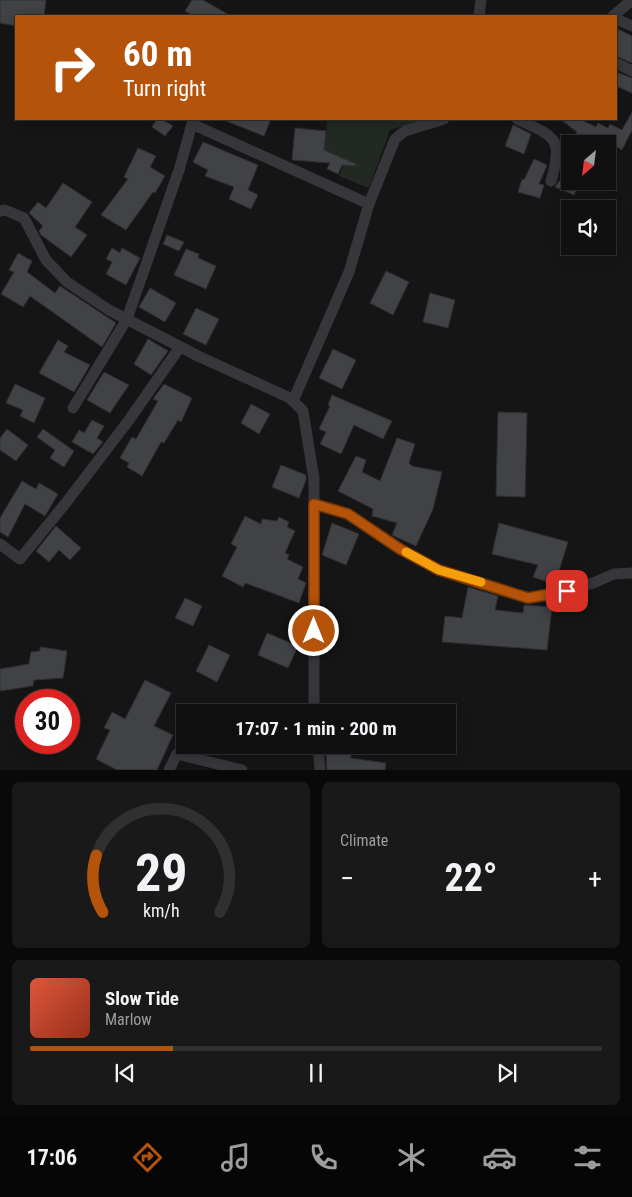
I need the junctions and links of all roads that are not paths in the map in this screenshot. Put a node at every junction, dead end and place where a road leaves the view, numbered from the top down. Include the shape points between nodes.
1 (481, 0) edge
2 (632, 0) edge
3 (479, 15) edge
4 (615, 15) edge
5 (617, 19) edge
6 (632, 26) edge
7 (617, 64) edge
8 (632, 71) edge
9 (441, 120) edge
10 (518, 120) edge
11 (193, 122) edge
12 (550, 181) dead end
13 (369, 204) junction
14 (0, 211) edge
15 (127, 320) junction
16 (180, 347) junction
17 (293, 401) junction
18 (73, 408) dead end
19 (314, 504) junction
20 (0, 544) edge
21 (632, 573) edge
22 (314, 704) edge
23 (319, 754) edge
24 (170, 770) edge
25 (242, 770) edge
26 (320, 770) edge

1 - 3 street
2 - 4 street
5 - 6 street
7 - 8 street
9 - 13 street via 405,131 395,139
10 - 12 street via 549,134 554,140 558,156
11 - 13 street
11 - 15 street
13 - 17 street via 349,272
14 - 15 street via 24,218 46,260 67,282
15 - 16 street
15 - 18 street
16 - 17 street
16 - 20 street via 123,428 20,559
17 - 19 street via 303,411 314,479
19 - 21 street via 348,514 400,549 439,570 528,598 554,595 614,574
19 - 22 street
23 - 26 street
24 - 25 street via 177,754

